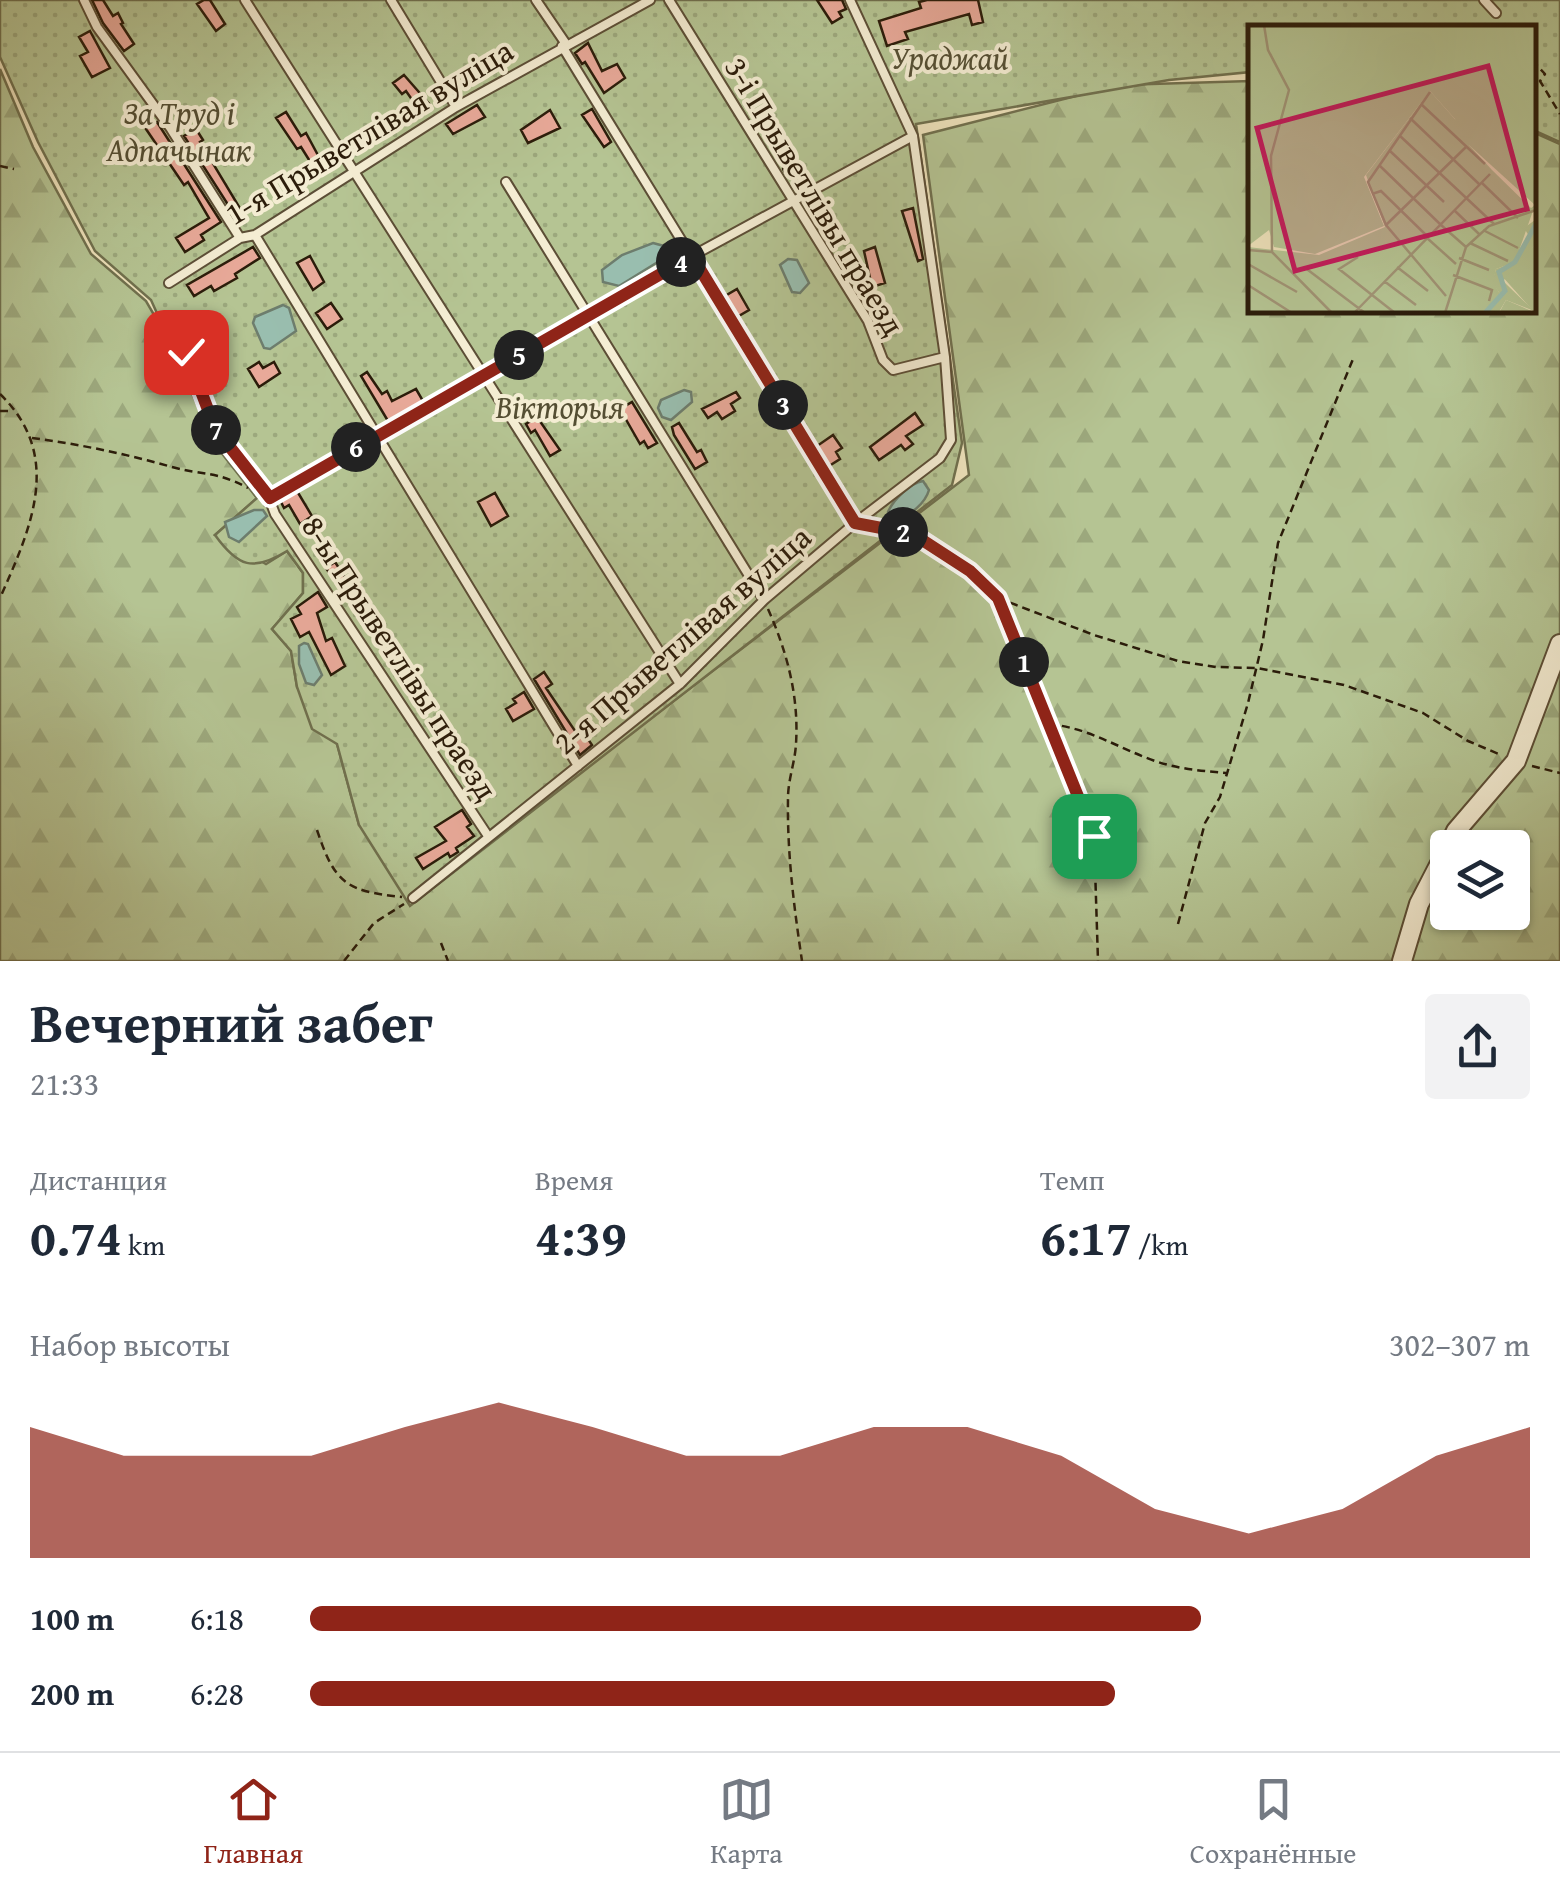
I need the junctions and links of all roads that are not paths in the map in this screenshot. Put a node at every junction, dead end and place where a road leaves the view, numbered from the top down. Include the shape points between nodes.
1 (84, 0) edge
2 (245, 0) edge
3 (391, 0) edge
4 (536, 0) edge
5 (650, 0) edge
6 (669, 0) edge
7 (850, 0) edge
8 (1484, 0) edge
9 (1496, 13) dead end
10 (564, 45) junction
11 (456, 107) junction
12 (913, 136) junction
13 (356, 170) junction
14 (506, 182) dead end
15 (792, 201) junction
16 (255, 235) junction
17 (240, 238) junction
18 (692, 256) junction
19 (169, 282) dead end
20 (590, 316) junction
21 (186, 352) dead end
22 (945, 356) junction
23 (482, 374) junction
24 (378, 434) junction
25 (270, 498) junction
26 (855, 523) junction
27 (764, 600) junction
28 (1560, 644) edge
29 (680, 684) junction
30 (578, 766) junction
31 (1458, 830) edge
32 (488, 836) junction
33 (1430, 883) edge
34 (413, 898) road end
35 (1402, 961) edge

1 - 17 lane
2 - 13 lane
3 - 11 lane
4 - 10 lane
5 - 10 lane, 1-я Прыветлівая вуліца
6 - 15 lane, 3-і Прыветлівы праезд
7 - 12 lane, 2-я Прыветлівая вуліца
8 - 9 lane
10 - 11 lane, 1-я Прыветлівая вуліца
10 - 18 lane
11 - 13 lane, 1-я Прыветлівая вуліца
12 - 15 lane
12 - 22 lane, 2-я Прыветлівая вуліца
13 - 16 lane, 1-я Прыветлівая вуліца
13 - 23 lane
14 - 20 lane
15 - 18 lane
15 - 22 lane, 3-і Прыветлівы праезд via 868,322 883,360 893,370
16 - 17 lane, 1-я Прыветлівая вуліца
16 - 24 lane
17 - 19 lane, 1-я Прыветлівая вуліца
18 - 20 lane
18 - 26 lane
20 - 23 lane
20 - 27 lane
21 - 25 lane, 8-ы Прыветлівы праезд via 215,428
22 - 26 lane, 2-я Прыветлівая вуліца via 951,440 940,458
23 - 24 lane
23 - 29 lane
24 - 25 lane
24 - 30 lane
25 - 32 lane, 8-ы Прыветлівы праезд
26 - 27 lane, 2-я Прыветлівая вуліца
27 - 29 lane, 2-я Прыветлівая вуліца
28 - 31 street via 1516,761
29 - 30 lane, 2-я Прыветлівая вуліца
30 - 32 lane, 2-я Прыветлівая вуліца
32 - 34 lane, 2-я Прыветлівая вуліца
33 - 35 street

